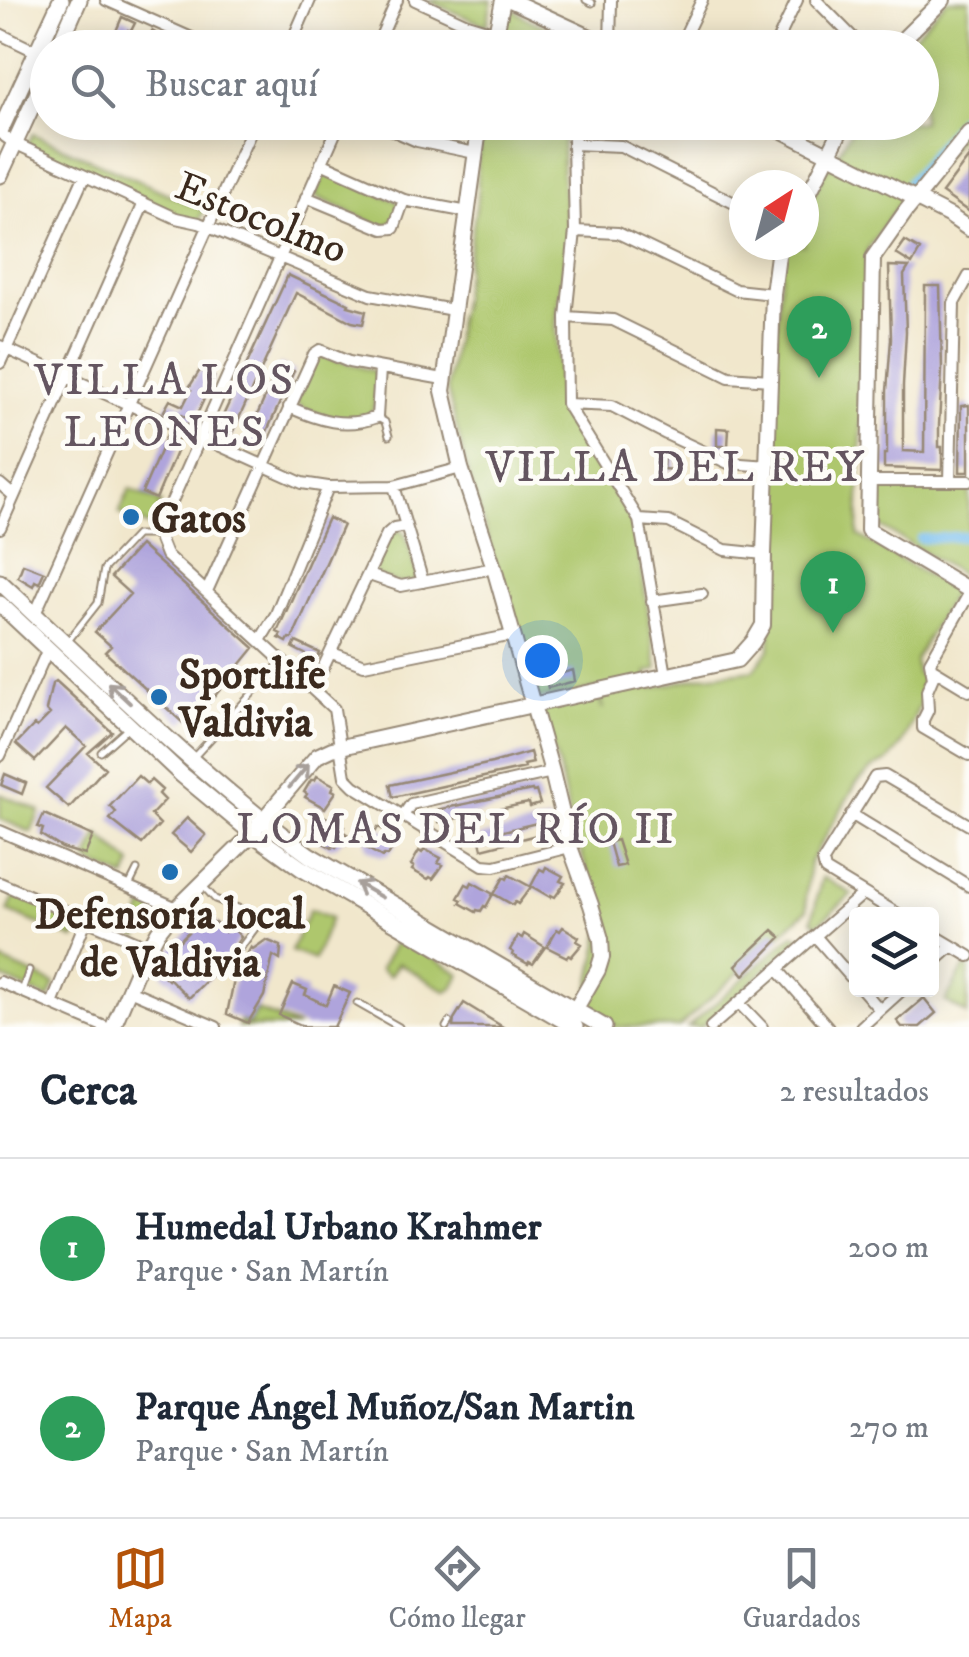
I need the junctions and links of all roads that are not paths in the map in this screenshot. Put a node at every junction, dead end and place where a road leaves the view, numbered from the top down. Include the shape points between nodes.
1 (61, 0) edge
2 (80, 0) edge
3 (106, 0) edge
4 (310, 0) edge
5 (397, 0) edge
6 (415, 0) edge
7 (506, 0) edge
8 (611, 0) edge
9 (702, 0) edge
10 (798, 0) edge
11 (816, 0) edge
12 (936, 2) edge
13 (47, 30) edge
14 (66, 30) edge
15 (174, 30) edge
16 (297, 30) edge
17 (384, 30) edge
18 (477, 30) edge
19 (497, 30) edge
20 (573, 30) edge
21 (611, 30) edge
22 (688, 30) edge
23 (783, 30) edge
24 (845, 30) edge
25 (910, 30) edge
26 (0, 34) edge
27 (30, 49) edge
28 (30, 65) edge
29 (30, 110) edge
30 (0, 132) edge
31 (969, 133) edge
32 (247, 140) edge
33 (332, 140) edge
34 (413, 140) edge
35 (477, 140) edge
36 (573, 140) edge
37 (798, 140) edge
38 (837, 140) edge
39 (14, 144) junction
40 (572, 144) junction
41 (475, 153) junction
42 (829, 156) junction
43 (321, 163) junction
44 (0, 175) edge
45 (819, 175) edge
46 (84, 177) junction
47 (306, 197) junction
48 (916, 199) junction
49 (404, 200) junction
50 (729, 200) edge
51 (144, 203) junction
52 (468, 212) junction
53 (208, 228) junction
54 (969, 229) edge
55 (575, 231) junction
56 (280, 258) junction
57 (777, 260) edge
58 (969, 276) edge
59 (774, 294) junction
60 (454, 310) junction
61 (566, 317) junction
62 (3, 348) edge
63 (0, 363) edge
64 (380, 369) junction
65 (67, 376) junction
66 (444, 379) junction
67 (770, 380) junction
68 (568, 404) junction
69 (128, 405) junction
70 (289, 407) junction
71 (377, 417) junction
72 (388, 436) dead end
73 (200, 437) junction
74 (262, 465) junction
75 (768, 466) junction
76 (461, 468) junction
77 (869, 481) junction
78 (950, 481) junction
79 (969, 481) edge
80 (0, 484) edge
81 (328, 486) junction
82 (394, 486) junction
83 (14, 496) junction
84 (639, 520) junction
85 (406, 526) junction
86 (0, 528) edge
87 (160, 535) junction
88 (764, 554) junction
89 (494, 568) junction
90 (369, 575) junction
91 (0, 582) edge
92 (423, 582) junction
93 (208, 591) junction
94 (969, 592) edge
95 (702, 594) dead end
96 (652, 600) junction
97 (0, 604) edge
98 (34, 614) junction
99 (513, 634) junction
100 (261, 639) junction
101 (48, 648) junction
102 (68, 652) junction
103 (332, 653) junction
104 (282, 660) junction
105 (930, 668) junction
106 (666, 675) junction
107 (313, 689) junction
108 (969, 690) edge
109 (532, 706) junction
110 (130, 726) junction
111 (340, 747) junction
112 (101, 752) dead end
113 (969, 755) edge
114 (0, 756) edge
115 (190, 760) junction
116 (552, 772) junction
117 (851, 814) junction
118 (402, 817) junction
119 (969, 825) edge
120 (257, 827) junction
121 (0, 830) edge
122 (570, 847) junction
123 (137, 870) dead end
124 (201, 884) junction
125 (969, 886) edge
126 (128, 887) junction
127 (2, 888) edge
128 (864, 894) junction
129 (886, 907) edge
130 (178, 908) junction
131 (86, 920) junction
132 (816, 937) junction
133 (939, 938) edge
134 (952, 946) junction
135 (148, 947) junction
136 (457, 950) junction
137 (969, 956) edge
138 (939, 958) edge
139 (228, 966) dead end
140 (29, 970) dead end
141 (778, 970) junction
142 (849, 975) edge
143 (0, 982) edge
144 (129, 990) junction
145 (22, 992) junction
146 (868, 997) edge
147 (895, 997) edge
148 (357, 1003) dead end
149 (739, 1003) junction
150 (52, 1004) junction
151 (880, 1010) junction
152 (188, 1015) junction
153 (571, 1022) edge
154 (105, 1027) edge
155 (113, 1027) edge
156 (183, 1027) edge
157 (216, 1027) edge
158 (399, 1027) edge
159 (604, 1027) edge
160 (711, 1027) edge
161 (762, 1027) edge
162 (828, 1027) edge
163 (861, 1027) edge

1 - 13 main road
2 - 14 main road
3 - 15 street
4 - 16 street
5 - 17 street
6 - 18 street
7 - 19 street
7 - 20 street
8 - 21 street
9 - 22 street
10 - 23 street
11 - 24 street
12 - 25 street
26 - 27 street
28 - 30 main road
29 - 39 main road
30 - 39 street, Estocolmo
31 - 48 street
32 - 53 street
33 - 43 street
34 - 41 street
35 - 41 street
36 - 40 street
37 - 42 street
38 - 42 street
39 - 44 main road
39 - 46 street, Estocolmo
40 - 50 street via 621,146
40 - 55 street
41 - 52 street
42 - 45 street
42 - 48 street
43 - 47 street
43 - 49 street
46 - 51 street, Estocolmo
46 - 62 street
47 - 49 street via 383,229 394,228
47 - 56 street
48 - 54 street
48 - 77 street via 873,258
49 - 52 street
51 - 53 street, Estocolmo
51 - 65 street
52 - 60 street
53 - 56 street, Estocolmo
53 - 69 street
55 - 59 street via 618,232 736,290
55 - 61 street
56 - 60 street, Estocolmo via 370,295
56 - 73 street
57 - 59 street
58 - 78 street via 954,302
59 - 67 street
60 - 66 street
61 - 67 street via 613,320 729,377
61 - 68 street
62 - 63 street
62 - 65 street
64 - 66 street
64 - 70 street via 320,350
64 - 71 street
65 - 69 street
65 - 83 street
66 - 76 street
67 - 75 street
68 - 75 street via 612,406 728,463
68 - 84 street
69 - 73 street
69 - 98 street
70 - 71 street via 324,422 359,424
70 - 74 street
71 - 72 lane
73 - 74 street
73 - 87 street
74 - 81 street
74 - 93 street
75 - 88 street
76 - 82 street
76 - 89 street
77 - 78 street
77 - 94 street via 868,530
78 - 79 street
80 - 83 street
81 - 82 street
81 - 100 street
82 - 85 street
83 - 86 street
84 - 88 street via 668,522 725,550
84 - 96 street
85 - 90 street via 386,534
85 - 92 street
87 - 93 street via 166,555
87 - 102 lane via 136,536 104,569 98,603
88 - 106 street via 764,625 754,642 737,660
89 - 92 street
89 - 99 street
90 - 92 street via 401,586
90 - 103 street
91 - 98 main road
93 - 100 street
94 - 105 street
95 - 96 street
96 - 106 street
97 - 101 main road
98 - 102 main road
99 - 103 street via 364,666
99 - 109 street
100 - 104 street
101 - 102 main road
101 - 114 street
102 - 110 main road
115 -> 102 main road
103 - 107 street
104 - 107 street
104 - 115 lane
105 - 108 street
105 - 113 street via 923,728
106 - 109 street
107 - 111 street via 334,708
109 - 111 street
109 - 116 street
110 - 112 lane
110 - 120 main road via 182,775
111 - 118 street via 354,786
120 -> 111 street via 310,762
115 - 120 main road
116 - 118 street via 411,804
116 - 122 street
117 - 119 street via 875,777 885,776
117 - 125 street
117 - 128 street via 823,860 825,870
118 - 122 street via 484,866
120 - 124 street
120 - 136 main road
121 - 126 street
122 - 153 street via 602,957
123 - 126 lane
124 - 130 street
124 - 139 lane via 215,899 261,917
126 - 130 street
127 - 131 street
128 - 129 street
128 - 132 street
130 - 135 street
131 - 135 street
131 - 150 street
132 - 141 street
132 - 142 street
133 - 134 street
134 - 137 street
134 - 138 street
135 - 144 street
136 - 153 main road
136 - 153 main road via 471,971
140 - 145 lane
141 - 149 street
141 - 162 street
143 - 145 street
144 - 152 street
144 - 155 street
145 - 150 street
146 - 151 street
147 - 151 street
148 - 158 lane
149 - 160 street
149 - 161 street
150 - 154 street
151 - 163 street
152 - 156 street
152 - 157 street
153 - 159 main road

